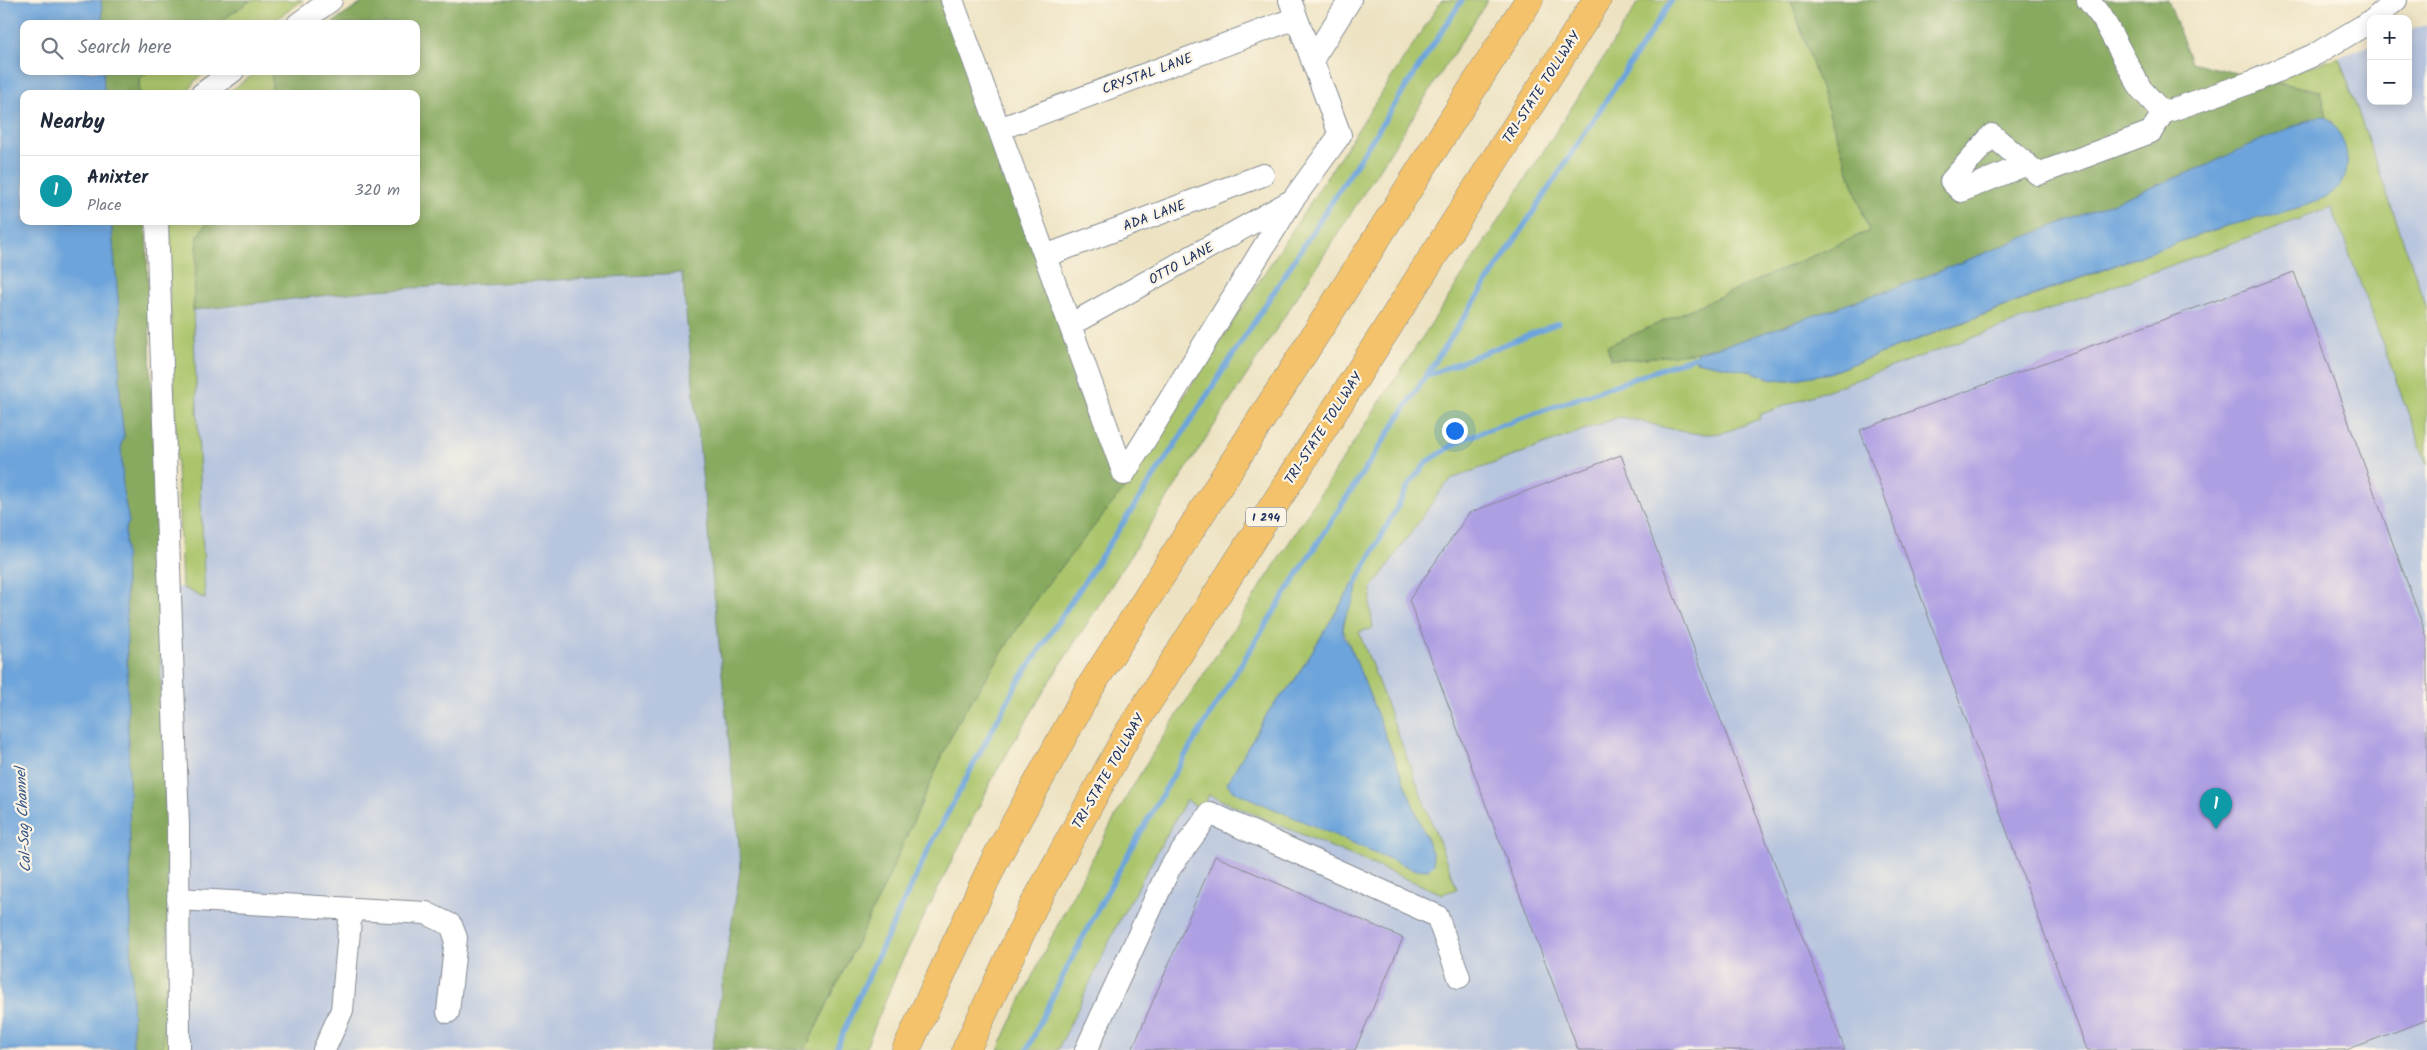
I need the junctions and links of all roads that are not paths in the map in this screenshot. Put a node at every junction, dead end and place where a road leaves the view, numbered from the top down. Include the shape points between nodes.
1 (331, 0) edge
2 (1350, 0) edge
3 (1529, 0) edge
4 (1597, 0) edge
5 (2088, 0) edge
6 (2396, 0) edge
7 (960, 3) edge
8 (1293, 9) edge
9 (2378, 15) edge
10 (304, 20) edge
11 (2367, 23) edge
12 (1312, 60) junction
13 (228, 75) edge
14 (207, 90) edge
15 (2163, 113) junction
16 (998, 129) junction
17 (2026, 164) dead end
18 (1263, 175) dead end
19 (1292, 200) junction
20 (158, 225) edge
21 (1045, 256) junction
22 (1070, 326) junction
23 (178, 899) junction
24 (351, 909) junction
25 (1459, 977) dead end
26 (448, 1012) dead end
27 (179, 1050) edge
28 (324, 1050) edge
29 (906, 1050) edge
30 (966, 1050) edge
31 (1086, 1050) edge

1 - 10 lane
2 - 12 lane
3 - 29 highway via 1089,689 994,862
4 - 30 highway, TRI-STATE TOLLWAY / I 294 via 1127,735 1033,907
5 - 15 lane via 2141,89
6 - 9 lane
7 - 16 lane
8 - 12 lane
8 - 16 lane, CRYSTAL LANE
11 - 15 lane via 2316,54 2252,82
12 - 19 lane via 1340,135
13 - 14 lane
15 - 17 lane via 2151,132 2038,174
16 - 21 lane
18 - 21 lane, ADA LANE
19 - 22 lane, OTTO LANE
19 - 22 lane via 1124,474
20 - 23 lane
21 - 22 lane
23 - 24 lane
23 - 27 lane
24 - 26 lane via 426,913 451,925 456,938
24 - 28 lane via 342,1010
25 - 31 lane via 1437,916 1210,813 1169,869

